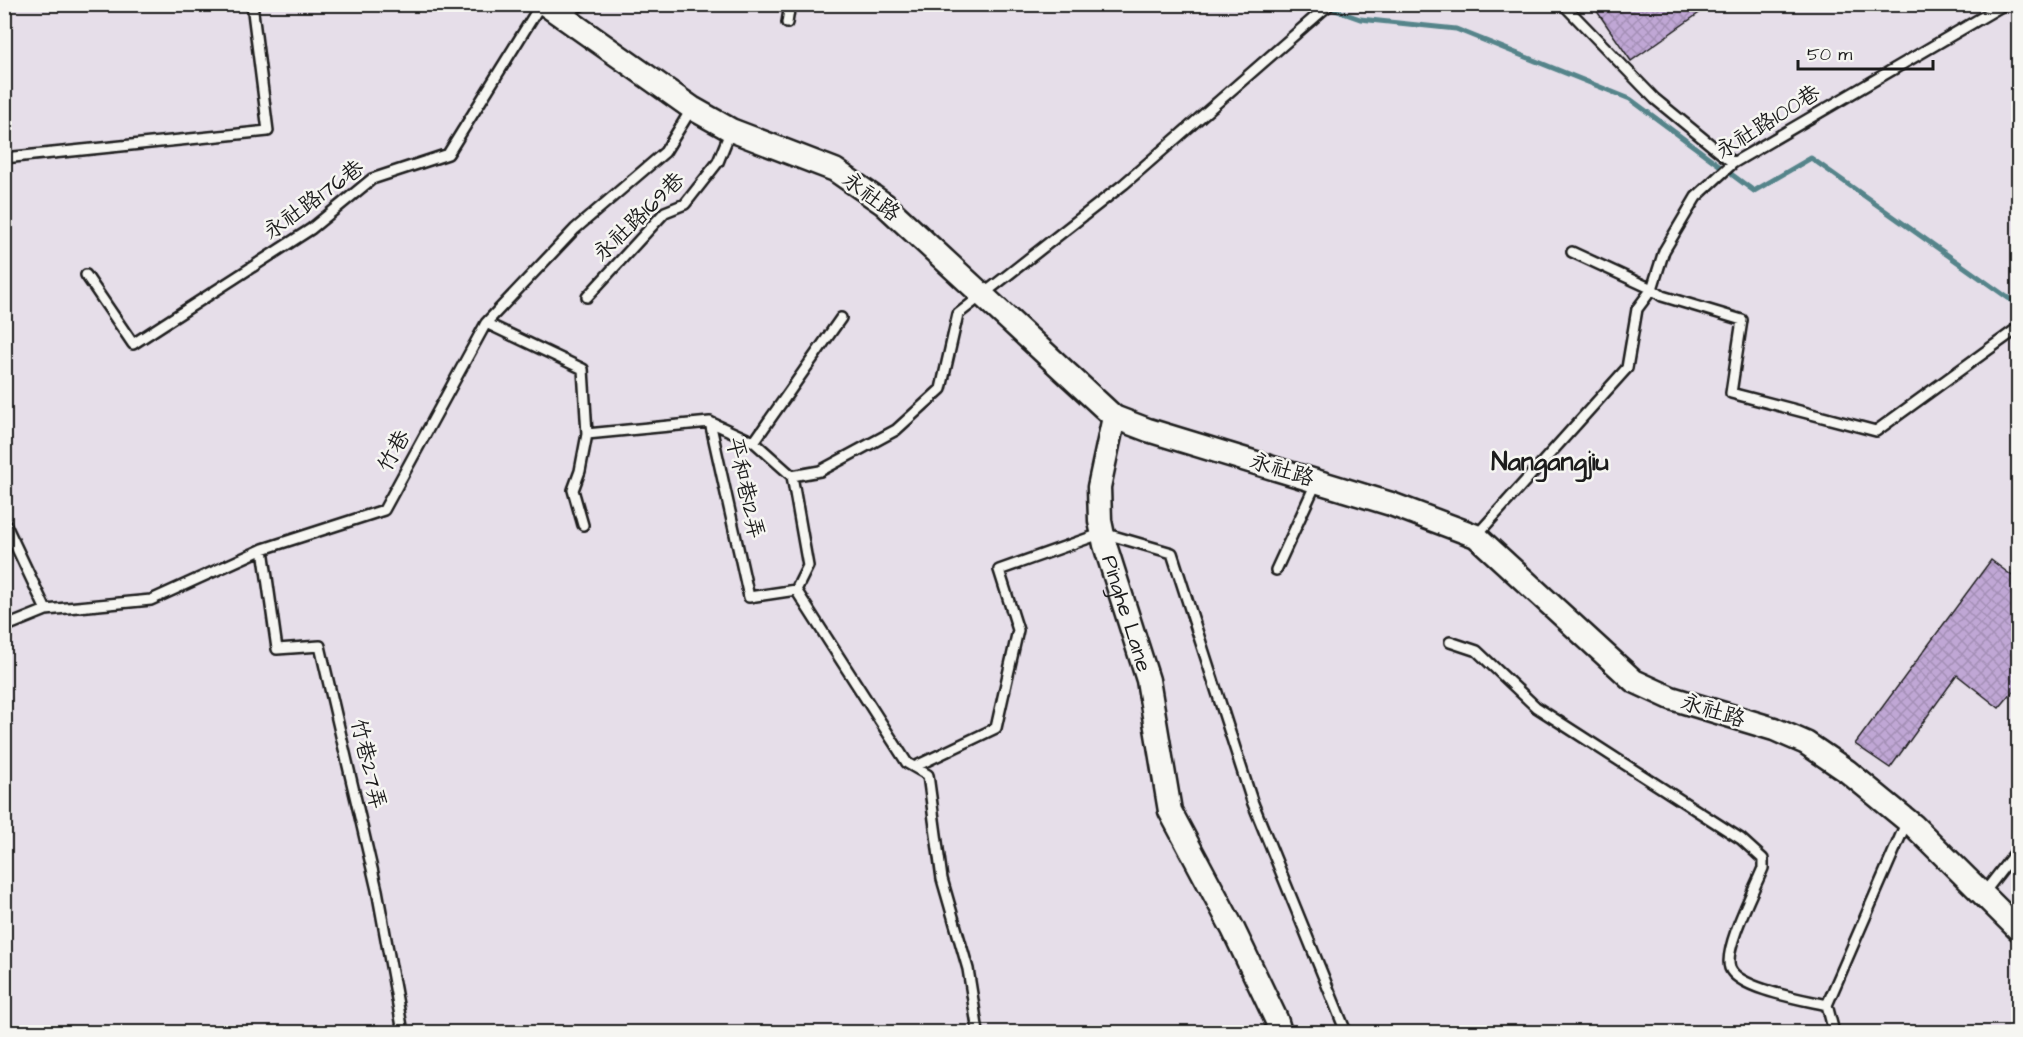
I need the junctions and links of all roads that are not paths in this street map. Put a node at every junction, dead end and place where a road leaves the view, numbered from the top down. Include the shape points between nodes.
1 (252, 4) edge
2 (583, 4) edge
3 (790, 4) edge
4 (1330, 4) edge
5 (1563, 4) edge
6 (2005, 4) edge
7 (549, 8) edge
8 (787, 23) dead end
9 (692, 108) junction
10 (731, 130) junction
11 (4, 158) edge
12 (1733, 163) junction
13 (1572, 252) dead end
14 (86, 275) dead end
15 (1652, 289) junction
16 (983, 295) junction
17 (586, 297) dead end
18 (841, 318) dead end
19 (486, 323) junction
20 (2019, 328) edge
21 (1114, 417) junction
22 (710, 422) junction
23 (587, 434) junction
24 (754, 441) junction
25 (792, 476) junction
26 (1317, 481) junction
27 (4, 521) edge
28 (583, 525) dead end
29 (1103, 533) junction
30 (1476, 536) junction
31 (262, 549) junction
32 (1276, 570) dead end
33 (796, 590) junction
34 (46, 610) junction
35 (4, 627) edge
36 (1450, 642) dead end
37 (914, 767) junction
38 (1908, 820) junction
39 (2019, 849) edge
40 (1983, 894) junction
41 (2019, 929) edge
42 (1827, 1005) junction
43 (403, 1032) edge
44 (978, 1032) edge
45 (1280, 1032) edge
46 (1346, 1032) edge
47 (1834, 1032) edge

1 - 11 lane via 268,131
2 - 7 lane
3 - 8 lane
4 - 16 lane via 1124,184
5 - 12 lane via 1655,99
6 - 12 lane, 永社路100巷
7 - 9 street, 永社路
7 - 14 lane, 永社路176巷 via 448,154 372,179 311,229 133,344
9 - 10 street, 永社路
9 - 19 lane, 竹巷 via 665,152 575,229
10 - 16 street, 永社路 via 835,170 884,204
10 - 17 lane, 永社路169巷 via 718,162 686,204 665,212
12 - 15 lane, 永社路100巷 via 1696,196 1664,251
13 - 15 lane
15 - 20 lane via 1662,296 1742,320 1731,393 1876,430
15 - 30 lane, 永社路100巷 via 1637,309 1627,368
16 - 21 street, 永社路
16 - 25 lane via 958,314 941,389 896,430 820,471
18 - 24 lane
19 - 23 lane via 583,369
19 - 31 lane, 竹巷 via 384,510
21 - 26 street, 永社路
21 - 29 street, Pinghe Lane via 1099,487
22 - 23 lane, 平和巷12弄
22 - 24 lane
22 - 33 lane, 平和巷12弄 via 749,597
23 - 28 lane via 573,490
24 - 25 lane
25 - 33 lane via 808,566
26 - 30 street, 永社路
26 - 32 lane
27 - 34 lane
29 - 37 lane via 999,570 1018,630 996,728
29 - 45 street, Pinghe Lane via 1148,680 1170,811 1233,929
29 - 46 lane via 1172,553 1252,801
30 - 38 street, 永社路 via 1634,681 1671,698 1774,729 1806,743
31 - 34 lane, 竹巷 via 151,600
31 - 43 lane, 竹巷27弄 via 277,649 320,646 377,890
33 - 37 lane via 907,763
34 - 35 lane, 竹巷
36 - 42 lane via 1477,651 1536,707 1741,839 1762,859 1763,868 1731,944 1730,967 1747,982
37 - 44 lane via 928,775 942,879 968,969
38 - 40 street, 永社路
38 - 42 lane
39 - 40 lane
40 - 41 street, 永社路
42 - 47 lane

